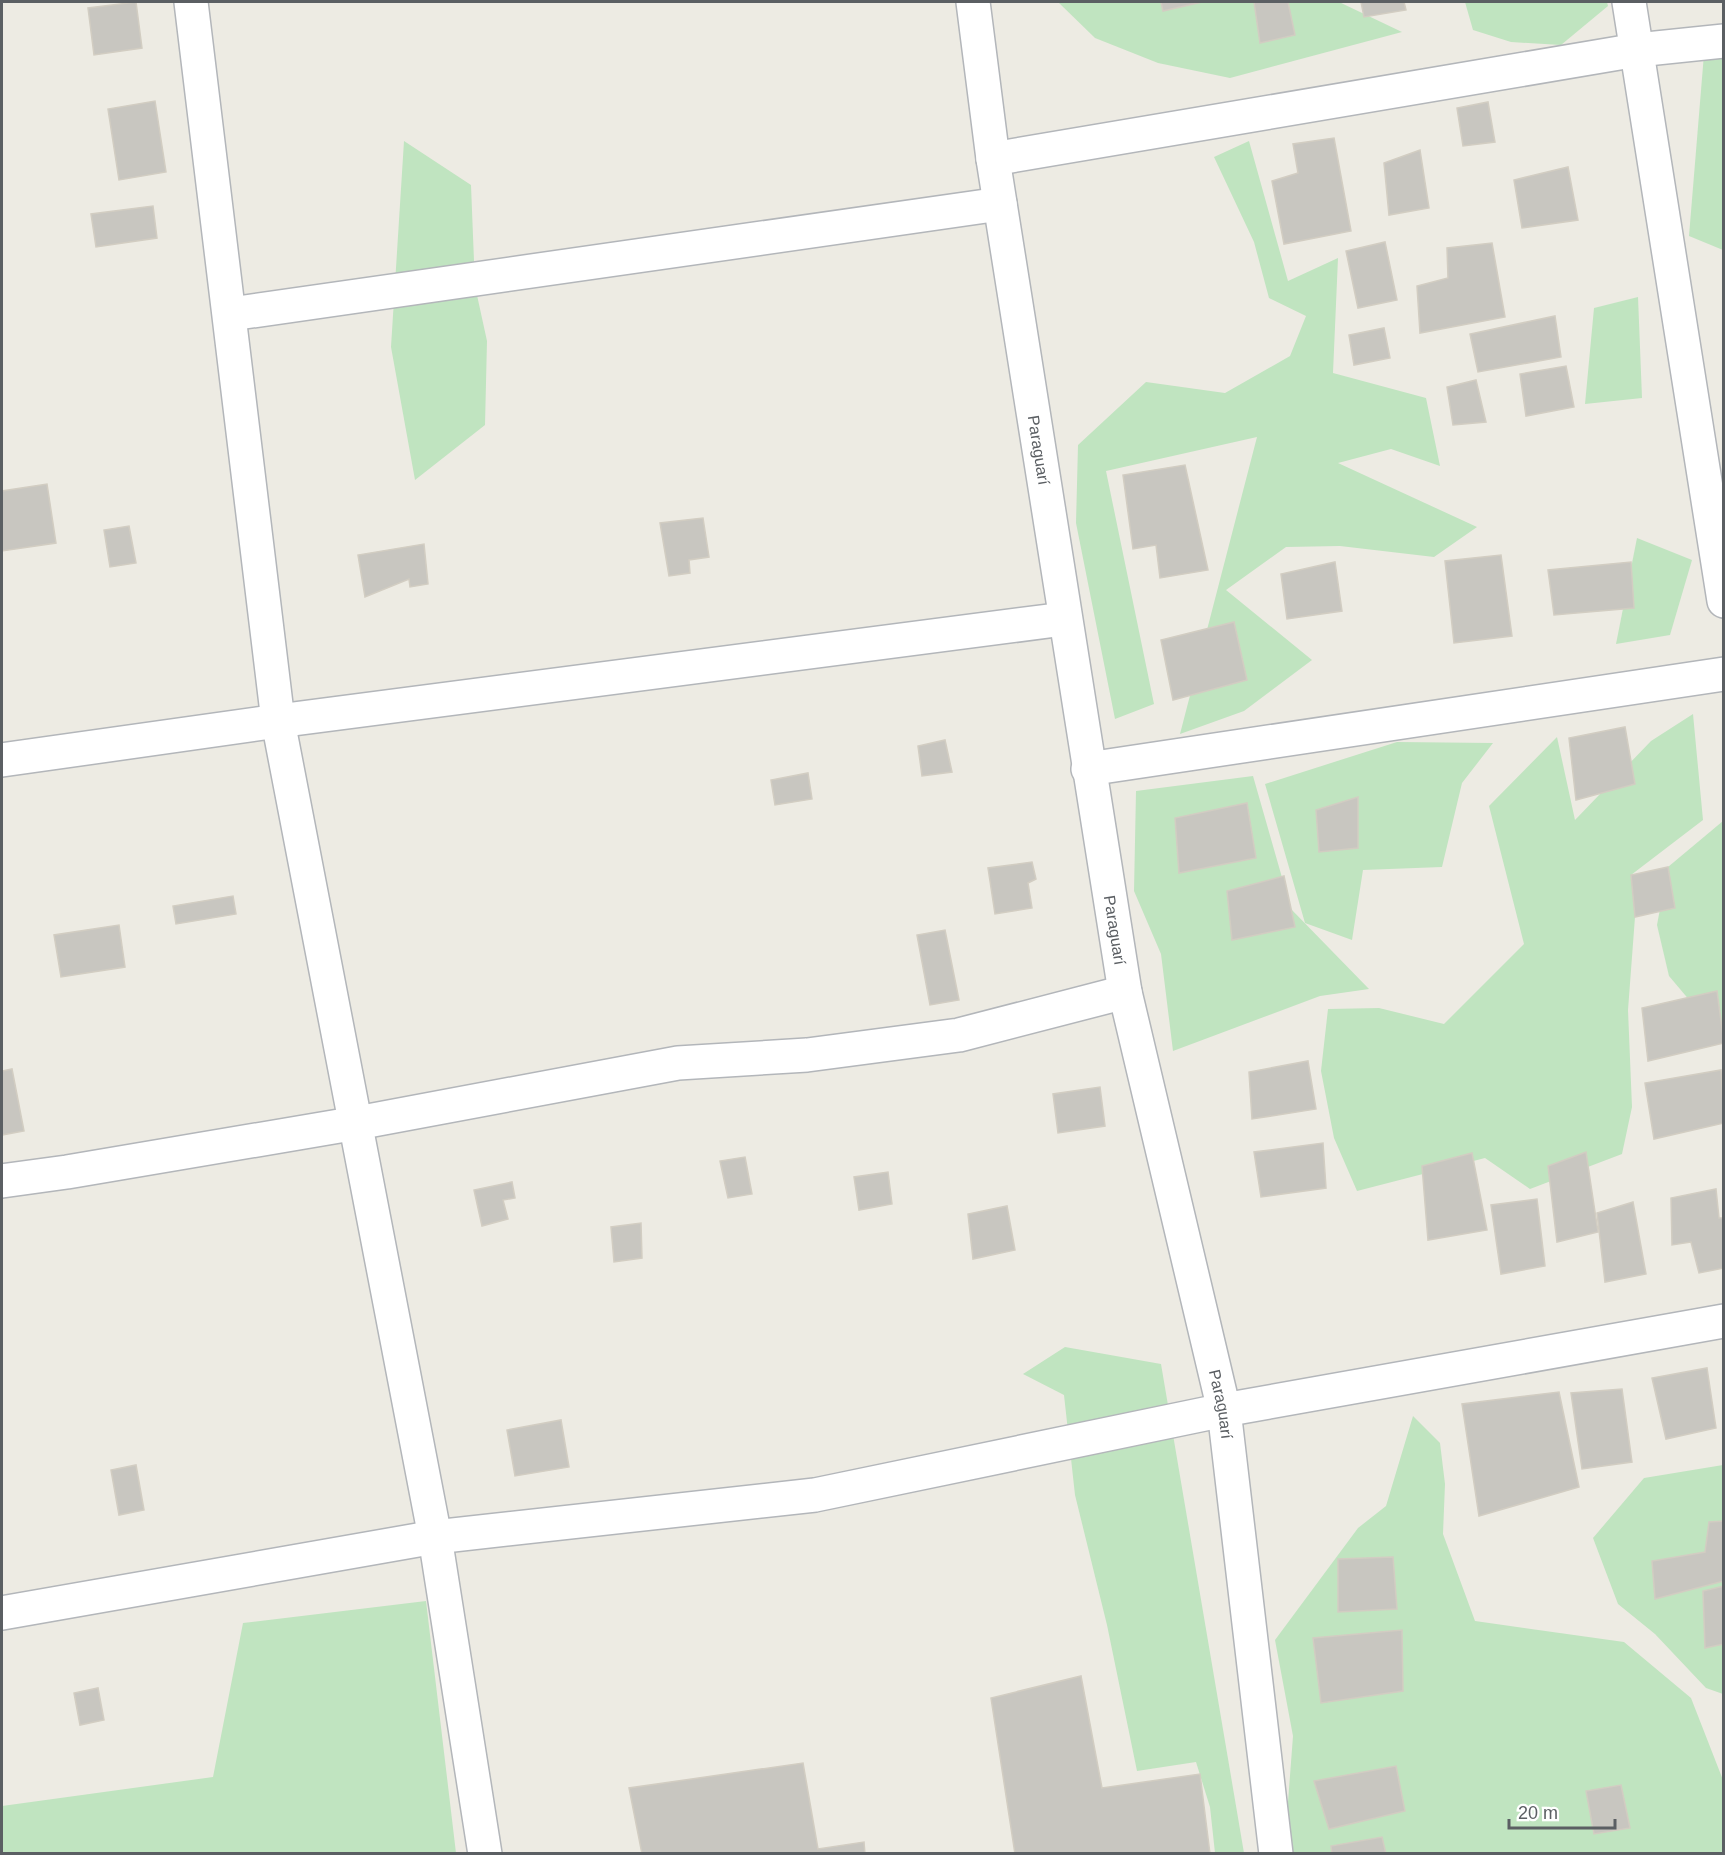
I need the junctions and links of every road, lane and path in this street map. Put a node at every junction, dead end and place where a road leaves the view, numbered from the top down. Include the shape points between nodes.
1 (190, 2) edge
2 (974, 2) edge
3 (1629, 2) edge
4 (1724, 41) edge
5 (1637, 50) junction
6 (993, 159) junction
7 (1000, 204) junction
8 (231, 314) junction
9 (1724, 601) edge
10 (1064, 619) junction
11 (1724, 674) edge
12 (278, 721) junction
13 (2, 760) edge
14 (1088, 769) junction
15 (1125, 992) junction
16 (357, 1123) junction
17 (2, 1181) edge
18 (1724, 1321) edge
19 (1224, 1410) junction
20 (435, 1537) junction
21 (2, 1613) edge
22 (485, 1854) edge
23 (1276, 1854) edge

1 - 8 street
2 - 6 street, Paraguarí
3 - 5 street
4 - 5 street
5 - 6 street
5 - 9 street
6 - 7 street, Paraguarí
7 - 8 street
7 - 10 street, Paraguarí
8 - 12 street
10 - 12 street
10 - 14 street, Paraguarí
11 - 14 street
12 - 13 street
12 - 16 street
14 - 15 street, Paraguarí
15 - 16 street via 959,1035 807,1055 678,1064
15 - 19 street, Paraguarí
16 - 17 street
16 - 20 street
18 - 19 street
19 - 20 street via 815,1495
19 - 23 street, Paraguarí
20 - 21 street
20 - 22 street

